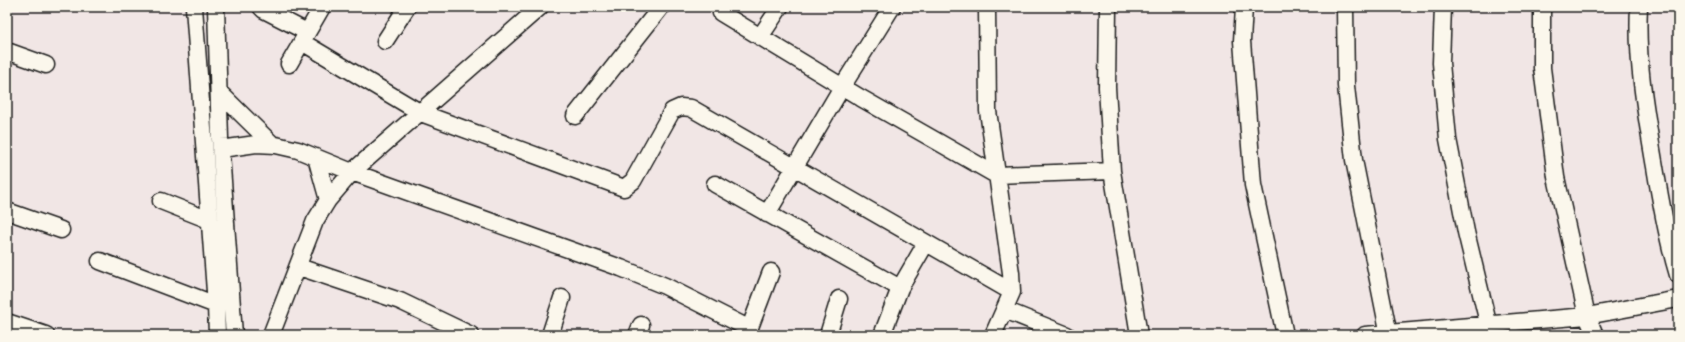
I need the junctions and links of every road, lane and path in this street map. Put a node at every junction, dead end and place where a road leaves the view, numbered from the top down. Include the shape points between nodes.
1 (194, 7) edge
2 (216, 7) edge
3 (261, 7) edge
4 (322, 7) edge
5 (407, 7) edge
6 (661, 7) edge
7 (780, 7) edge
8 (892, 7) edge
9 (987, 7) edge
10 (1108, 7) edge
11 (1244, 7) edge
12 (1345, 7) edge
13 (1443, 7) edge
14 (1542, 7) edge
15 (1639, 7) edge
16 (533, 9) edge
17 (721, 13) dead end
18 (305, 37) junction
19 (760, 37) junction
20 (385, 41) dead end
21 (7, 51) edge
22 (289, 64) dead end
23 (46, 65) dead end
24 (842, 87) junction
25 (219, 92) junction
26 (421, 113) junction
27 (576, 116) dead end
28 (273, 145) junction
29 (221, 149) junction
30 (316, 157) junction
31 (794, 168) junction
32 (1112, 170) junction
33 (352, 172) junction
34 (996, 175) junction
35 (715, 184) dead end
36 (328, 200) junction
37 (161, 201) dead end
38 (7, 211) edge
39 (767, 214) junction
40 (209, 220) junction
41 (61, 230) dead end
42 (926, 243) junction
43 (100, 261) dead end
44 (299, 267) junction
45 (771, 272) dead end
46 (1678, 275) edge
47 (900, 288) junction
48 (1012, 292) junction
49 (562, 298) dead end
50 (839, 299) dead end
51 (1678, 299) edge
52 (216, 305) junction
53 (1005, 310) junction
54 (1587, 316) junction
55 (7, 322) edge
56 (1489, 330) edge
57 (749, 332) edge
58 (1389, 334) edge
59 (46, 335) edge
60 (217, 335) edge
61 (234, 335) edge
62 (271, 335) edge
63 (470, 335) edge
64 (550, 335) edge
65 (828, 335) edge
66 (882, 335) edge
67 (994, 335) edge
68 (1066, 335) edge
69 (1139, 335) edge
70 (1286, 335) edge
71 (1365, 335) edge
72 (1594, 335) edge

1 - 40 street
2 - 25 street
3 - 18 street
4 - 18 street
5 - 20 street
6 - 27 street
7 - 19 street
8 - 24 street
9 - 34 street via 988,111
10 - 32 street via 1107,87
11 - 70 street via 1242,41 1253,186
12 - 58 street via 1346,86 1354,160
13 - 56 street via 1442,63 1448,139
14 - 54 street via 1542,68 1556,177
15 - 46 street via 1638,35 1647,124 1669,245
16 - 26 street
17 - 19 street
18 - 22 street
18 - 26 street
19 - 24 street
21 - 23 street
24 - 31 street
24 - 34 street
25 - 28 street
25 - 29 street
26 - 31 street via 624,188 632,181 672,111 680,107 700,112
26 - 33 street
28 - 29 street via 256,144
28 - 30 street
29 - 61 street
30 - 33 street
30 - 36 street
31 - 39 street
31 - 42 street
32 - 34 street
32 - 69 street
33 - 36 street
33 - 57 street via 621,268 664,286
34 - 48 street
35 - 39 street
36 - 44 street via 315,221
37 - 40 street
38 - 41 street
39 - 47 street
40 - 52 street
42 - 47 street
42 - 48 street
43 - 52 street
44 - 62 street
44 - 63 street via 400,301
45 - 57 street
47 - 66 street
48 - 53 street
49 - 64 street
50 - 65 street
51 - 54 street
52 - 60 street
53 - 67 street
53 - 68 street
54 - 56 street
54 - 72 street
55 - 59 street
56 - 58 street
58 - 71 street

